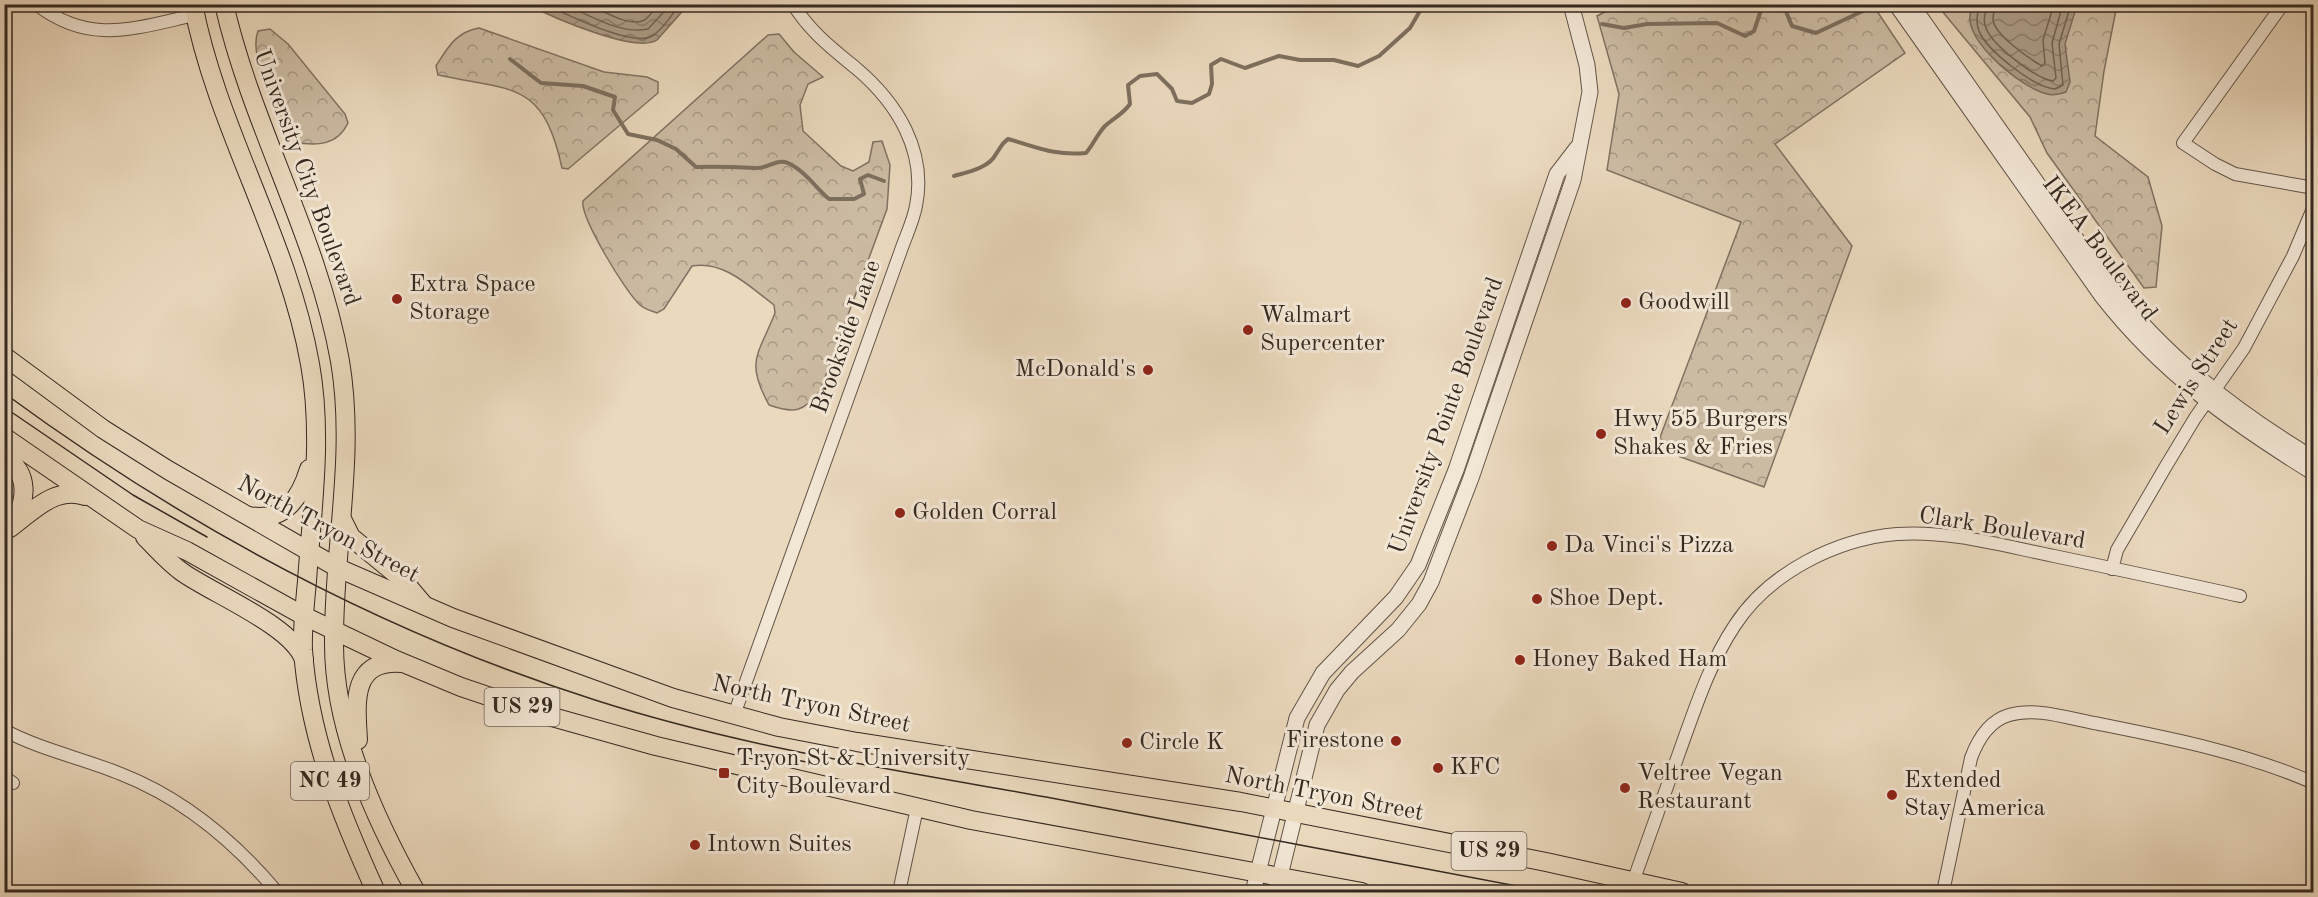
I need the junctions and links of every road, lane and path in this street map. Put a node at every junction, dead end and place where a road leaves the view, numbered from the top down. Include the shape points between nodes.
1 (36, 4) edge
2 (224, 4) edge
3 (793, 4) edge
4 (1570, 4) edge
5 (1896, 4) edge
6 (1911, 4) edge
7 (2283, 4) edge
8 (194, 10) edge
9 (1981, 113) junction
10 (1577, 148) junction
11 (2313, 188) edge
12 (2313, 206) edge
13 (4, 356) edge
14 (2210, 396) junction
15 (4, 437) edge
16 (316, 444) junction
17 (4, 456) edge
18 (2313, 459) edge
19 (2313, 473) edge
20 (90, 498) junction
21 (243, 514) junction
22 (343, 517) junction
23 (138, 529) junction
24 (7, 531) edge
25 (309, 552) junction
26 (338, 568) junction
27 (2112, 569) junction
28 (2240, 596) dead end
29 (434, 610) junction
30 (304, 616) junction
31 (334, 630) junction
32 (305, 664) junction
33 (407, 665) junction
34 (734, 715) junction
35 (4, 730) edge
36 (362, 778) junction
37 (2313, 783) edge
38 (917, 808) junction
39 (1274, 809) junction
40 (1295, 814) junction
41 (1633, 882) junction
42 (1255, 884) edge
43 (1278, 886) edge
44 (277, 892) edge
45 (376, 892) edge
46 (416, 892) edge
47 (898, 892) edge
48 (1362, 892) edge
49 (1682, 892) edge
50 (1943, 892) edge

1 - 8 street via 64,22 97,31 126,30
2 - 22 main road, University City Boulevard via 246,85 309,246 332,322 346,426
3 - 34 street, Brookside Lane via 825,42 876,85 897,112 912,147 918,189 910,225
4 - 10 street, University Pointe Boulevard via 1590,85 1587,115
5 - 9 street, IKEA Boulevard
6 - 9 street, IKEA Boulevard
7 - 11 street via 2183,143 2235,174
8 - 16 main road via 217,93 282,260 303,328 313,384
9 - 14 street, IKEA Boulevard via 2120,300
10 - 39 street, University Pointe Boulevard via 1557,174 1456,470 1418,565 1404,588 1308,694 1290,738
10 - 40 street, University Pointe Boulevard via 1573,180 1554,237 1431,582 1398,630 1352,672 1330,700 1311,742
12 - 14 street, Lewis Street via 2293,256 2244,348
13 - 21 main road, North Tryon Street via 103,429
14 - 18 street, IKEA Boulevard
14 - 19 street, IKEA Boulevard via 2239,426
14 - 27 street, Lewis Street via 2117,550
15 - 20 main road
16 - 21 main road via 305,482 292,504 268,517
16 - 25 main road
17 - 24 main road via 17,467 24,490 23,503
20 - 23 main road
20 - 24 main road via 58,495
21 - 25 main road, North Tryon Street
22 - 26 main road, University City Boulevard
22 - 29 main road via 351,537
23 - 30 main road
23 - 32 main road, NC 49 via 182,572 282,632 300,651
25 - 26 main road, North Tryon Street
25 - 30 main road
26 - 29 main road, North Tryon Street
26 - 31 main road, University City Boulevard / NC 49
27 - 28 street, Clark Boulevard
27 - 41 street, Clark Boulevard via 1965,539 1910,534 1854,542 1795,569 1751,605 1718,653
29 - 34 main road, North Tryon Street / US 29 via 604,675
30 - 31 main road
30 - 32 main road, NC 49
31 - 33 main road, US 29
31 - 36 main road, University City Boulevard / NC 49 via 339,687
32 - 45 main road, NC 49 via 317,737 332,788
33 - 36 main road via 380,665 371,668 361,680 358,737
33 - 38 main road, US 29 via 549,716 656,746
34 - 39 main road, North Tryon Street / US 29 via 857,742
35 - 44 street via 43,749 98,765 153,789 212,827
36 - 46 main road, University City Boulevard / NC 49 via 391,847
37 - 50 street via 2253,759 2190,743 2038,713 2010,715 1990,726 1971,758
38 - 42 main road, US 29
38 - 47 street
39 - 40 main road, North Tryon Street / US 29
39 - 42 street, University Pointe Boulevard
40 - 41 main road, North Tryon Street / US 29
40 - 43 street, University Pointe Boulevard
41 - 49 main road, North Tryon Street / US 29
42 - 43 main road, US 29
43 - 48 main road, US 29

